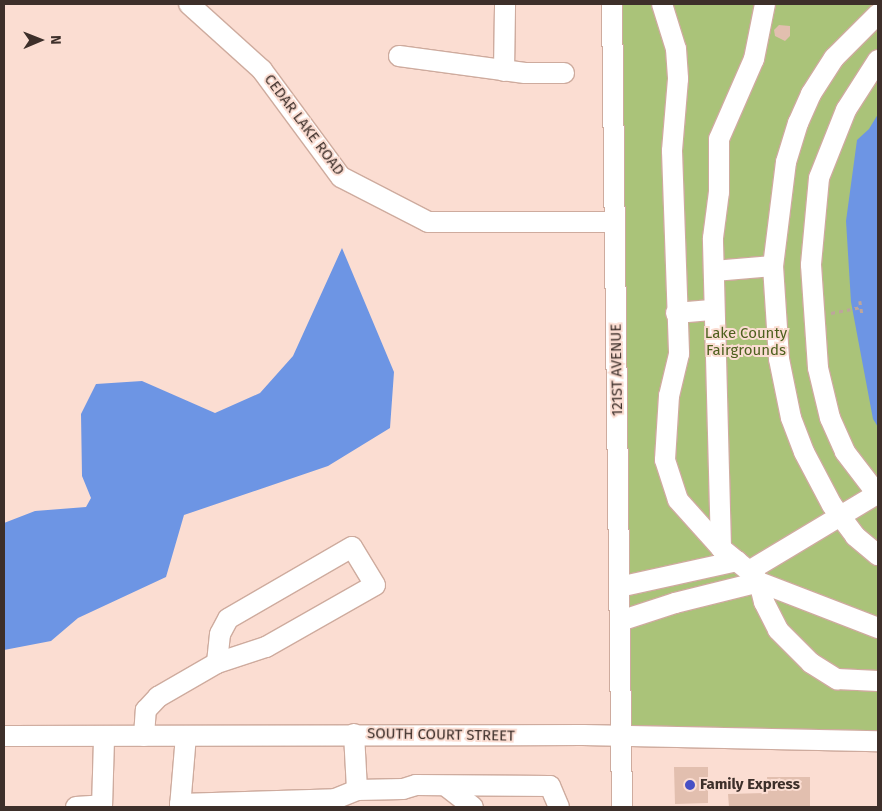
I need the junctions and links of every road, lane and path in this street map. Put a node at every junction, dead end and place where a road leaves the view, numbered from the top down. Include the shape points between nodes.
1 (189, 4) edge
2 (505, 4) edge
3 (612, 4) edge
4 (662, 4) edge
5 (765, 4) edge
6 (878, 14) edge
7 (399, 56) dead end
8 (878, 60) edge
9 (504, 71) junction
10 (564, 73) dead end
11 (616, 222) junction
12 (773, 266) junction
13 (714, 271) junction
14 (860, 301) dead end
15 (861, 307) junction
16 (714, 310) junction
17 (845, 310) dead end
18 (676, 313) junction
19 (862, 314) dead end
20 (878, 494) edge
21 (842, 518) junction
22 (721, 548) junction
23 (878, 555) edge
24 (748, 571) junction
25 (619, 587) junction
26 (620, 621) junction
27 (878, 628) edge
28 (217, 663) junction
29 (878, 681) edge
30 (354, 734) junction
31 (4, 736) edge
32 (144, 736) junction
33 (186, 736) junction
34 (621, 736) junction
35 (104, 738) junction
36 (878, 741) edge
37 (446, 786) junction
38 (357, 790) junction
39 (180, 805) edge
40 (102, 806) edge
41 (76, 807) edge
42 (473, 807) edge
43 (559, 807) edge
44 (622, 807) edge

1 - 11 street, CEDAR LAKE ROAD via 262,70 341,177 428,222
2 - 9 street
3 - 11 street, 121ST AVENUE
4 - 18 street via 676,50 678,78 672,152
5 - 13 street via 754,59 719,139
6 - 12 street via 834,58 798,122 786,162
7 - 9 street
8 - 20 street via 846,110 819,178 813,213 811,265 818,368 830,418 845,452
9 - 10 street
11 - 25 street, 121ST AVENUE
12 - 13 street
12 - 21 street via 779,359 791,418 804,452
13 - 16 street
14 - 15 path
15 - 17 path
15 - 19 path
16 - 18 street
16 - 22 street
18 - 22 street via 680,354 669,396 665,460 678,500
20 - 21 street
21 - 23 street via 855,536
21 - 24 street
22 - 24 street
24 - 25 street
24 - 26 street via 683,600
24 - 27 street
24 - 29 street via 778,630 811,663 837,679
25 - 26 street, 121ST AVENUE
26 - 34 street, 121ST AVENUE
28 - 28 street via 266,647 374,585 352,547 228,619 220,634
28 - 32 street via 151,702 146,710
30 - 33 street, SOUTH COURT STREET
30 - 34 street, SOUTH COURT STREET
30 - 38 street
31 - 35 street, SOUTH COURT STREET
32 - 33 street, SOUTH COURT STREET
32 - 35 street, SOUTH COURT STREET
33 - 39 street
34 - 36 street, SOUTH COURT STREET
34 - 44 street, 121ST AVENUE
35 - 40 street
37 - 38 street
37 - 42 street
37 - 43 street via 550,786
38 - 39 street via 335,799
40 - 41 street

